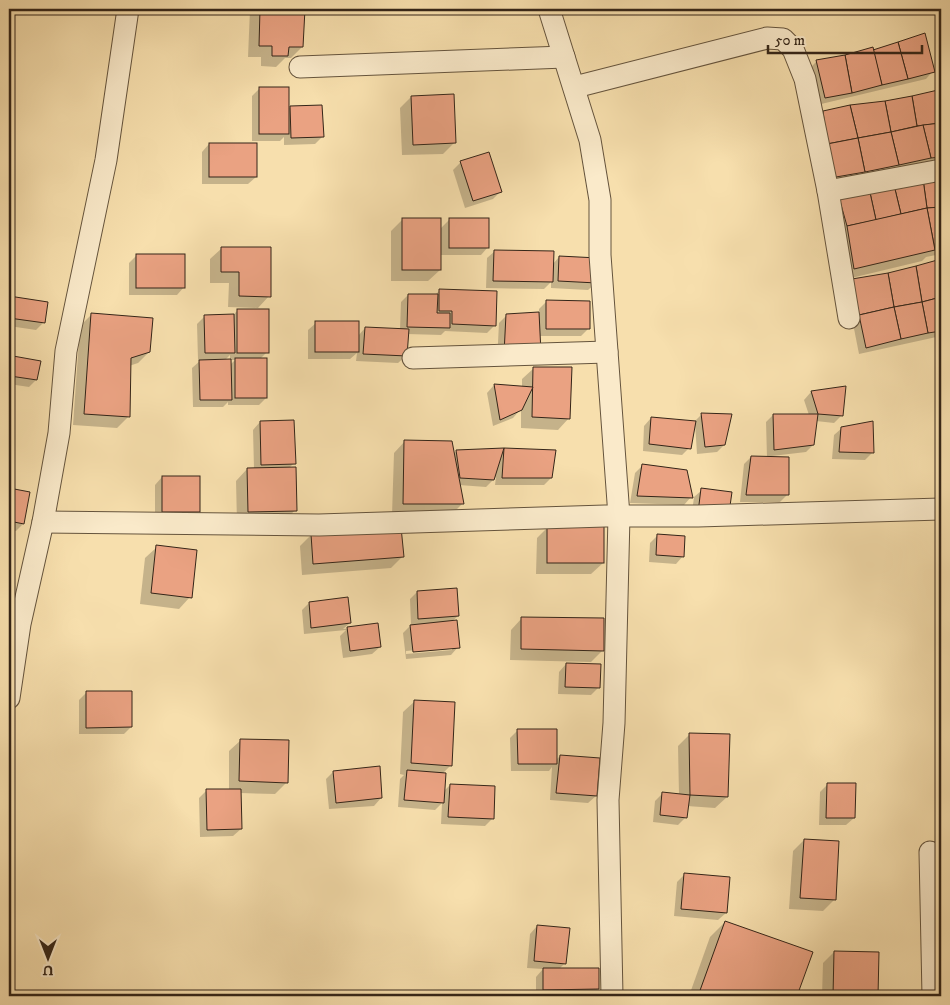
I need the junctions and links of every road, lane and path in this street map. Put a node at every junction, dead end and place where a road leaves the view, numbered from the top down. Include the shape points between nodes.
1 (128, 9) edge
2 (549, 9) edge
3 (564, 57) junction
4 (300, 67) dead end
5 (575, 87) junction
6 (941, 170) edge
7 (828, 191) junction
8 (849, 318) dead end
9 (607, 352) junction
10 (413, 358) dead end
11 (941, 509) edge
12 (619, 516) junction
13 (43, 522) junction
14 (9, 698) edge
15 (930, 852) dead end
16 (612, 996) edge
17 (933, 996) edge

1 - 13 street via 106,160 66,351 59,433
2 - 3 street
3 - 4 street
3 - 5 street
5 - 7 street via 767,38 783,39 793,49 805,79
5 - 9 street via 590,140 600,200 600,255
6 - 7 street
7 - 8 street
9 - 10 street
9 - 12 street
11 - 12 street
12 - 13 street via 319,525
12 - 16 street via 614,724 608,800
13 - 14 street via 20,624
15 - 17 street

